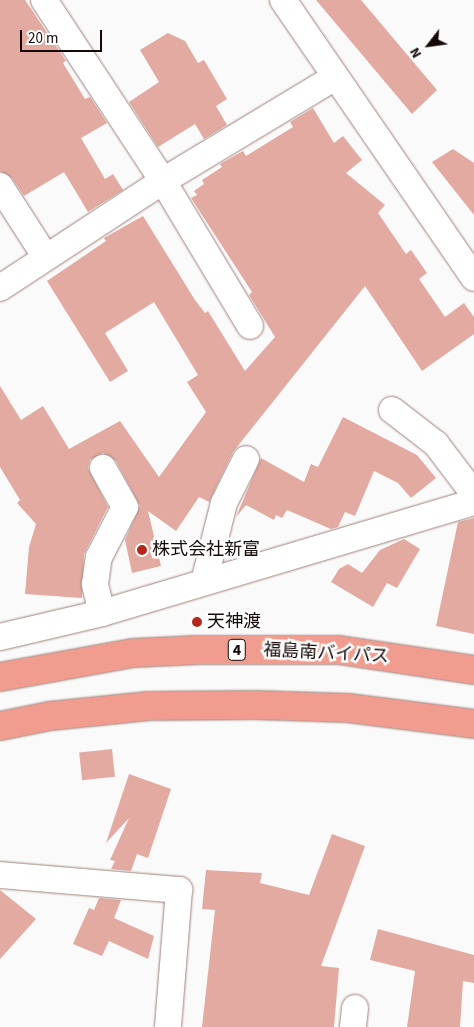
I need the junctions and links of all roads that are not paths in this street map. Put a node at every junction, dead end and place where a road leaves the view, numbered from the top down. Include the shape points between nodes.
1 (44, 0) edge
2 (283, 0) edge
3 (334, 78) junction
4 (163, 181) junction
5 (0, 186) edge
6 (45, 256) junction
7 (474, 278) edge
8 (0, 288) edge
9 (250, 326) dead end
10 (392, 410) dead end
11 (246, 459) dead end
12 (103, 468) dead end
13 (474, 494) edge
14 (474, 502) edge
15 (204, 582) junction
16 (102, 613) junction
17 (0, 637) edge
18 (474, 670) edge
19 (0, 676) edge
20 (474, 724) edge
21 (0, 726) edge
22 (0, 875) edge
23 (168, 1027) edge

1 - 4 street
2 - 3 street
3 - 4 street
3 - 7 street
4 - 6 street
4 - 9 street
5 - 6 street
6 - 8 street
10 - 13 street via 436,444
11 - 15 street via 224,503
12 - 16 street via 125,507 99,557 95,584
14 - 15 street
15 - 16 street
16 - 17 street
18 - 19 highway, 福島南バイパス / 4 via 339,650 197,650 133,653
20 - 21 highway via 348,708 254,705 148,706 50,716
22 - 23 street via 179,890

